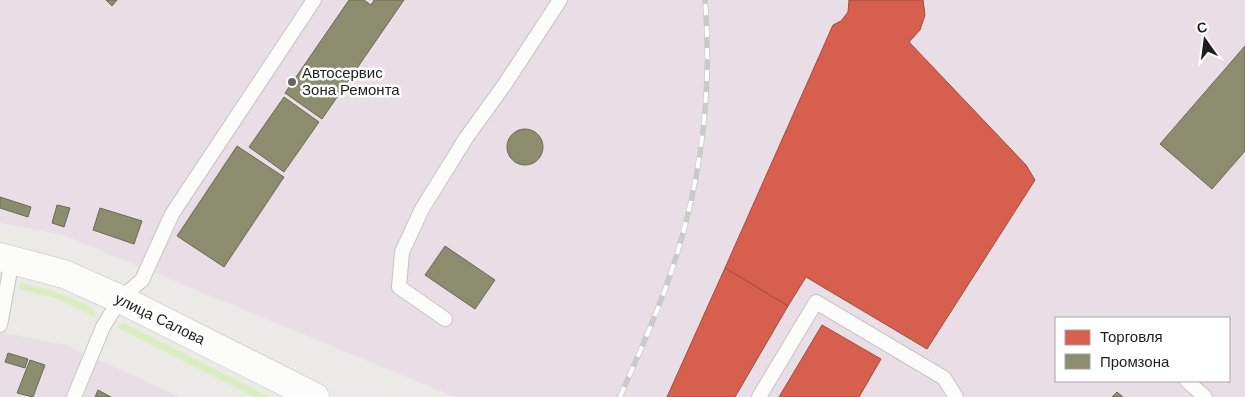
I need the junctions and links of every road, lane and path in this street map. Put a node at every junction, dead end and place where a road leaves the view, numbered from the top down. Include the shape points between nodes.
1 (314, 0) edge
2 (560, 0) edge
3 (6, 258) edge
4 (120, 299) junction
5 (445, 319) dead end
6 (0, 325) edge
7 (1188, 382) edge
8 (74, 397) edge
9 (315, 397) edge
10 (759, 397) edge
11 (956, 397) edge
12 (1205, 397) edge

1 - 4 lane via 172,214 142,280
2 - 5 lane via 461,146 422,209 402,252 399,287
3 - 4 street, улица Салова via 64,274
3 - 6 lane
4 - 8 lane via 104,327
4 - 9 street, улица Салова
7 - 12 lane
10 - 11 lane via 816,302 944,378

